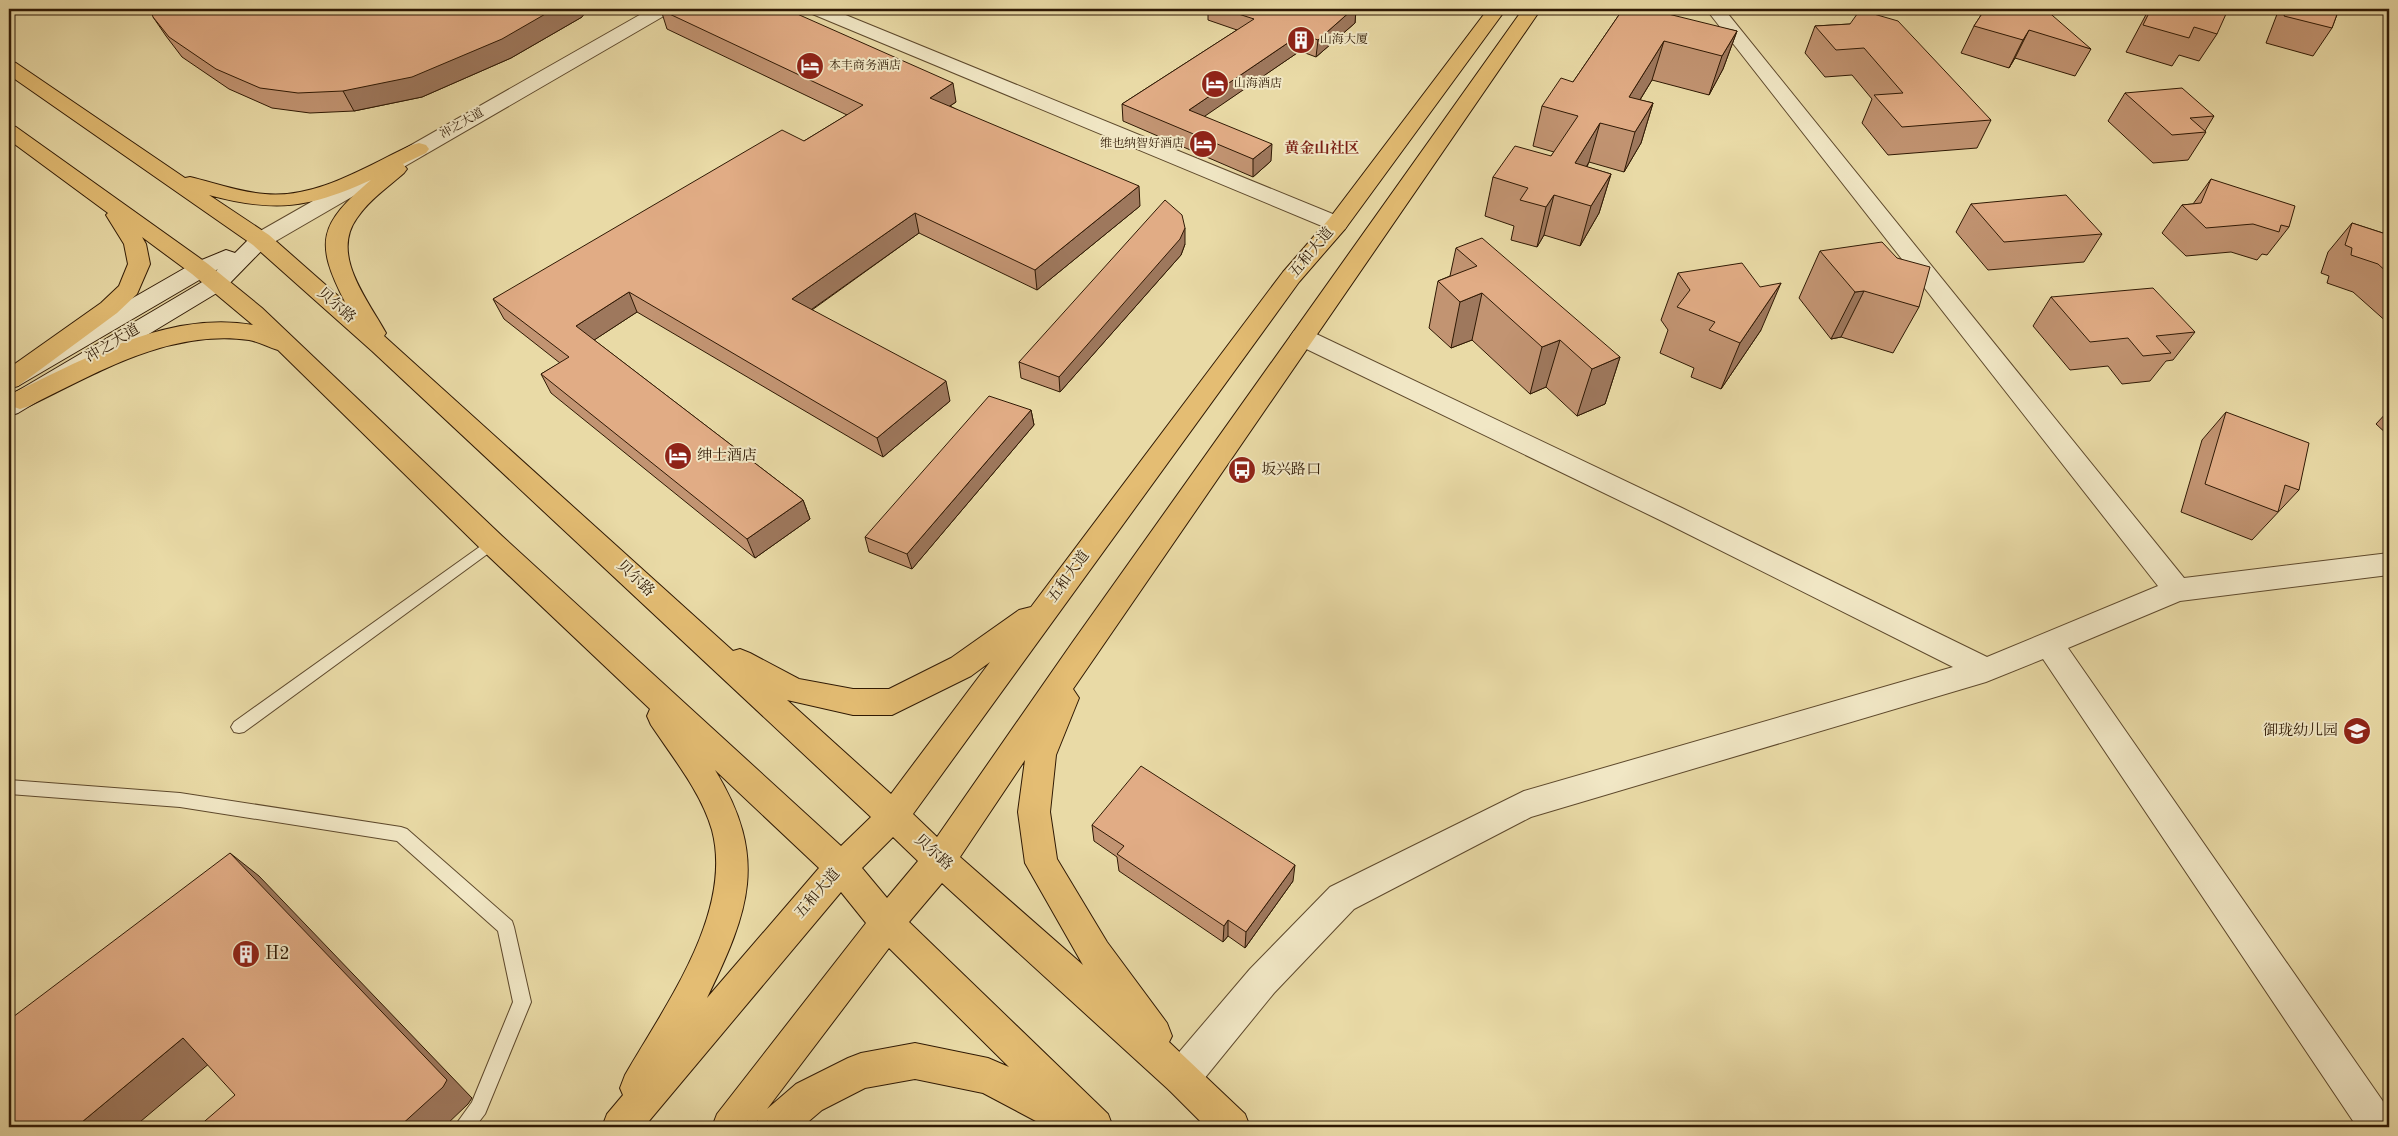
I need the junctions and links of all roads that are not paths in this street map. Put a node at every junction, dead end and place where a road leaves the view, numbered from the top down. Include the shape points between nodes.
1 (663, 9) edge
2 (816, 9) edge
3 (1496, 9) edge
4 (1532, 9) edge
5 (1715, 9) edge
6 (9, 67) edge
7 (9, 131) edge
8 (419, 149) junction
9 (171, 178) junction
10 (109, 204) junction
11 (1337, 224) junction
12 (261, 240) junction
13 (208, 276) junction
14 (1302, 337) junction
15 (286, 344) junction
16 (380, 345) junction
17 (12, 392) edge
18 (492, 543) junction
19 (2389, 564) edge
20 (2177, 590) junction
21 (1049, 604) junction
22 (702, 641) junction
23 (2048, 644) junction
24 (1082, 651) junction
25 (1986, 670) junction
26 (633, 674) junction
27 (239, 727) dead end
28 (9, 788) edge
29 (893, 816) junction
30 (940, 860) junction
31 (841, 867) junction
32 (887, 923) junction
33 (1182, 1076) junction
34 (463, 1127) edge
35 (618, 1127) edge
36 (730, 1127) edge
37 (774, 1127) edge
38 (1086, 1127) edge
39 (1095, 1127) edge
40 (1232, 1127) edge
41 (2379, 1127) edge

1 - 8 street, 冲之大道
2 - 11 street
3 - 11 main road, 五和大道
4 - 14 main road
5 - 20 street
6 - 9 main road, 贝尔路
7 - 10 main road
8 - 9 main road via 316,194 277,201 250,198
8 - 12 street, 冲之大道
8 - 16 main road via 360,201 341,225 335,248 339,263
9 - 12 main road, 贝尔路
10 - 13 main road
10 - 17 main road via 136,244 139,264 129,289
11 - 21 main road, 五和大道 via 1291,277
12 - 13 street, 冲之大道
12 - 16 main road, 贝尔路
13 - 15 main road
13 - 17 street, 冲之大道
14 - 24 main road
14 - 25 street
15 - 17 main road via 247,332 193,331 139,344
15 - 18 main road
16 - 22 main road, 贝尔路
18 - 26 main road
18 - 27 lane
19 - 20 street
20 - 23 street
21 - 22 main road via 961,667 892,702 853,702 793,690
21 - 29 main road, 五和大道
22 - 29 main road, 贝尔路
23 - 25 street
23 - 41 street
24 - 30 main road
24 - 33 main road via 1041,755 1034,812 1042,863 1095,954
25 - 33 street via 1524,805 1342,898 1262,981
26 - 31 main road
26 - 35 main road via 706,782 729,832 734,873 720,933
28 - 34 lane via 180,800 401,834 506,927 522,1002 479,1108
29 - 30 main road, 贝尔路
29 - 31 main road, 五和大道
30 - 32 main road
30 - 33 main road, 贝尔路
31 - 32 main road
31 - 35 main road, 五和大道
32 - 36 main road
32 - 39 main road
33 - 40 main road, 贝尔路
37 - 38 main road via 809,1098 861,1071 915,1061 988,1076

